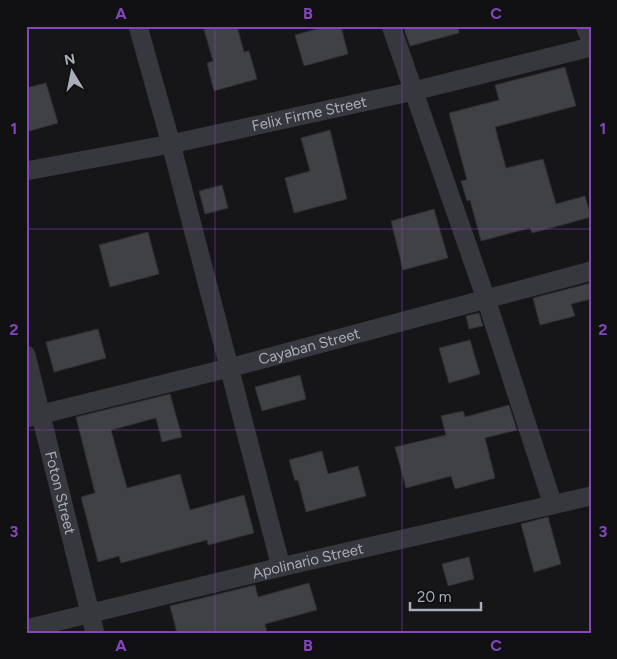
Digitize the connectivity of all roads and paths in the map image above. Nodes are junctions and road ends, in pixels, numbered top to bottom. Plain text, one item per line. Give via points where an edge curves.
1 (138, 26) edge
2 (391, 26) edge
3 (585, 26) edge
4 (591, 41) edge
5 (591, 47) edge
6 (414, 91) junction
7 (171, 144) junction
8 (26, 171) edge
9 (591, 271) edge
10 (486, 299) junction
11 (26, 355) edge
12 (229, 368) junction
13 (34, 416) edge
14 (591, 496) edge
15 (553, 505) junction
16 (281, 567) junction
17 (90, 613) junction
18 (26, 629) edge
19 (95, 633) edge

1 - 7 street
2 - 6 street
3 - 4 street
5 - 6 street, Felix Firme Street
6 - 7 street, Felix Firme Street
6 - 10 street
7 - 8 street, Felix Firme Street
7 - 12 street
9 - 10 street, Cayaban Street
10 - 12 street, Cayaban Street
10 - 15 street
11 - 13 street, Foton Street
12 - 13 street, Cayaban Street
12 - 16 street
13 - 17 street, Foton Street
14 - 15 street, Apolinario Street
15 - 16 street, Apolinario Street
16 - 17 street, Apolinario Street
17 - 18 street, Apolinario Street
17 - 19 street, Foton Street

